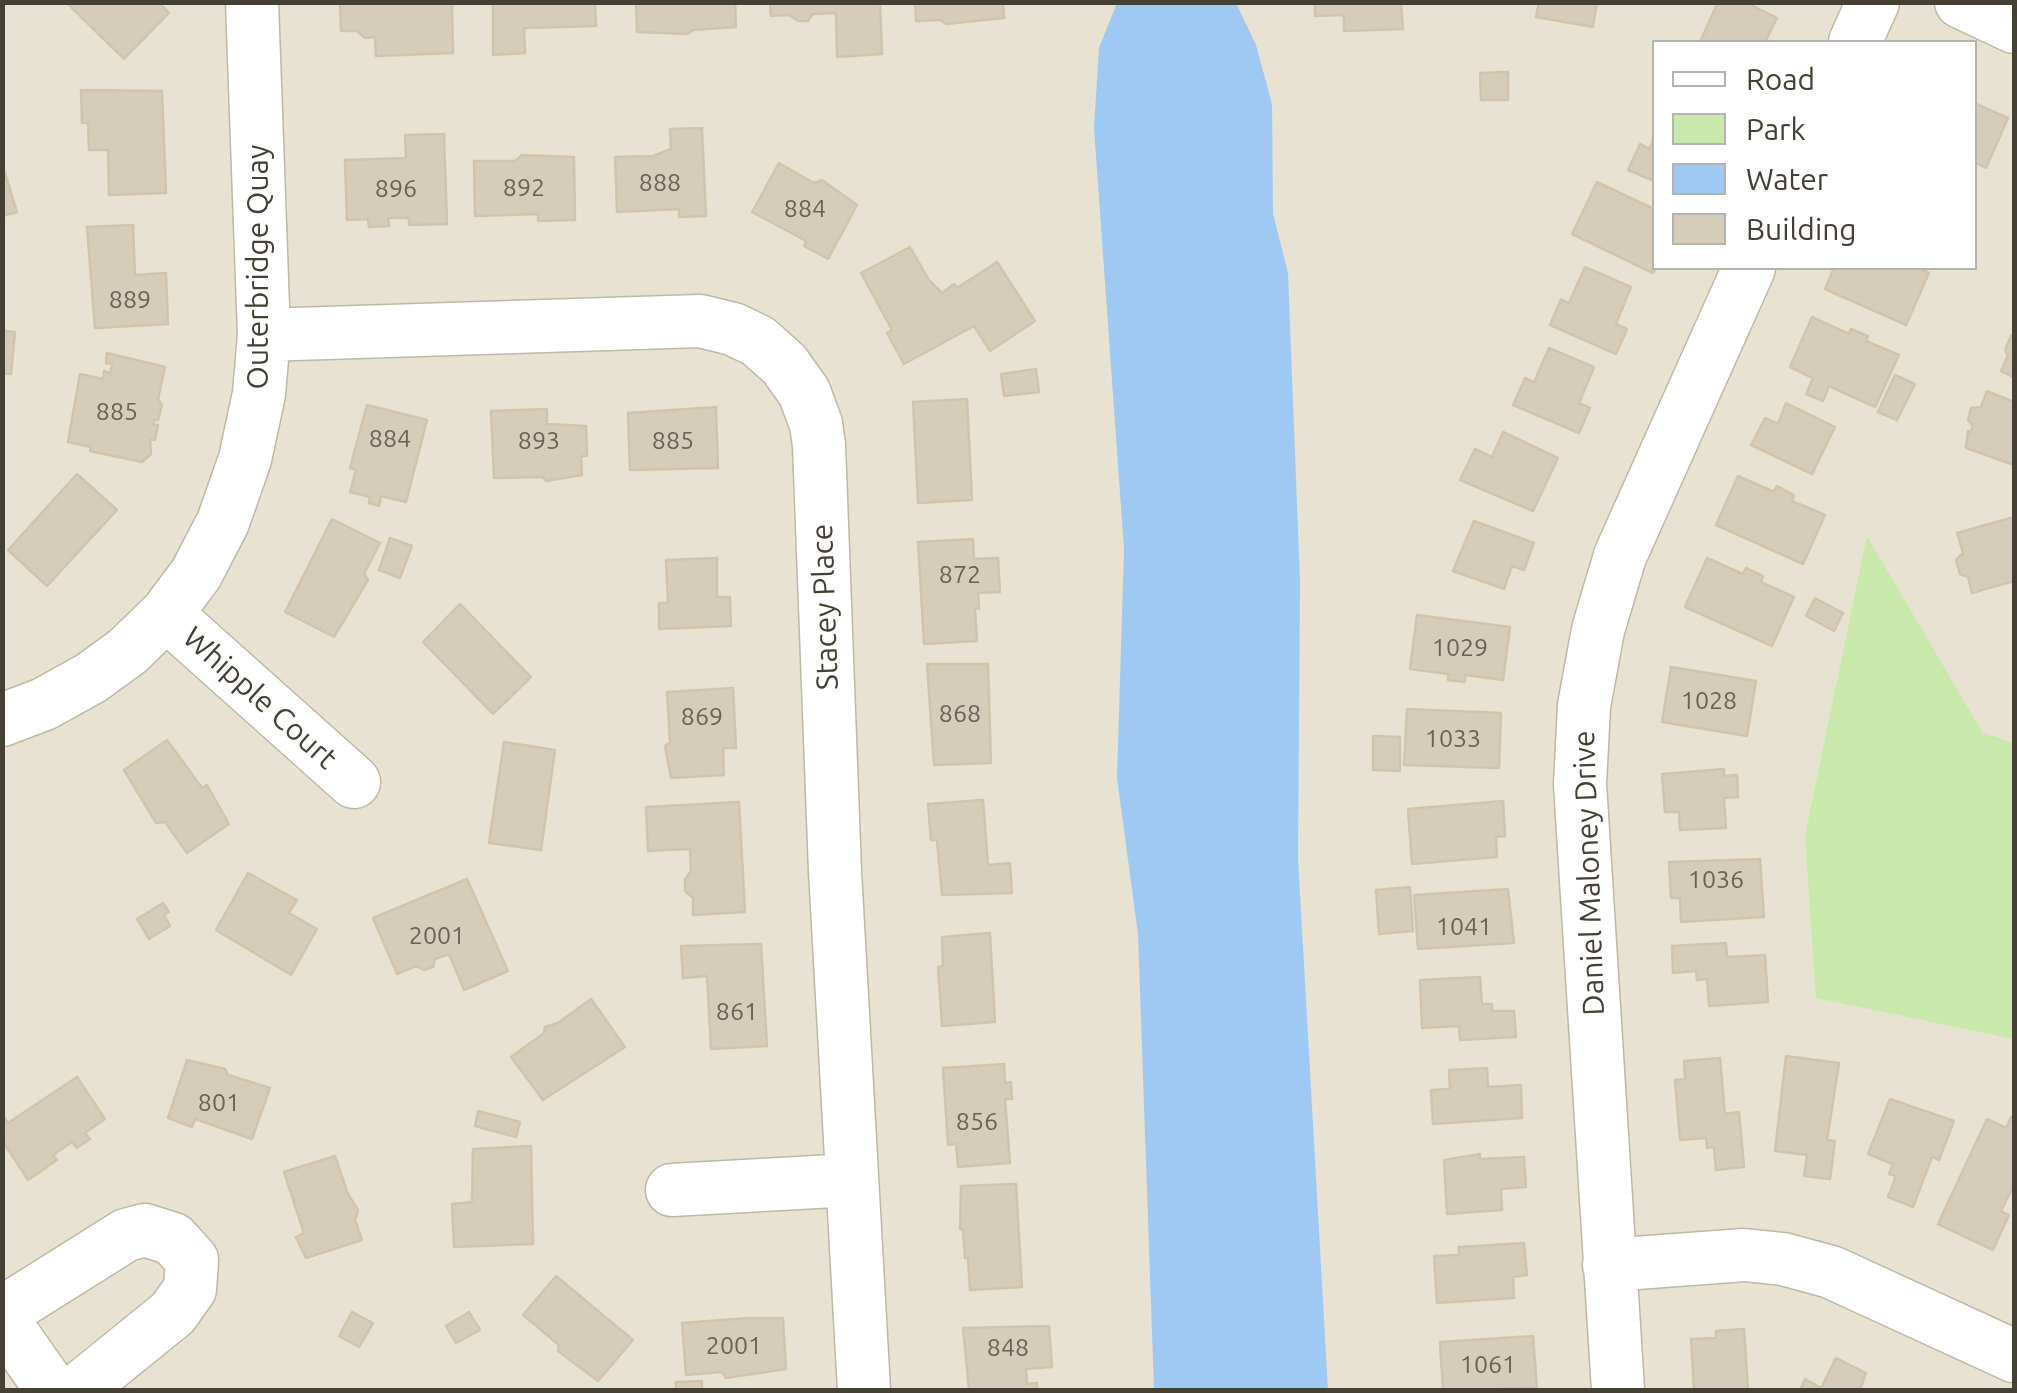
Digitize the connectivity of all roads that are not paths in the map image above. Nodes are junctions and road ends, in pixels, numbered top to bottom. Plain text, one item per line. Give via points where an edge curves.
1 (252, 2) edge
2 (1873, 2) edge
3 (1960, 2) edge
4 (2014, 27) edge
5 (1855, 40) edge
6 (1749, 270) edge
7 (264, 335) junction
8 (166, 614) junction
9 (2, 720) edge
10 (354, 782) dead end
11 (852, 1180) junction
12 (672, 1190) dead end
13 (1609, 1265) junction
14 (2, 1316) edge
15 (2014, 1356) edge
16 (52, 1390) edge
17 (78, 1390) edge
18 (864, 1390) edge
19 (1618, 1390) edge

1 - 7 street, Outerbridge Quay
2 - 5 street
3 - 4 street
6 - 13 street, Daniel Maloney Drive via 1620,556 1584,706 1580,784
7 - 8 street, Outerbridge Quay via 245,459 223,522
7 - 11 street, Stacey Place via 700,321 758,341 804,392 819,445
8 - 9 street, Outerbridge Quay via 91,678
8 - 10 street, Whipple Court
11 - 12 street
11 - 18 street, Stacey Place
13 - 15 street via 1783,1259 1831,1272
13 - 19 street, Daniel Maloney Drive
14 - 16 street
14 - 17 street via 126,1236 145,1230 173,1239 192,1260 190,1289 173,1314

